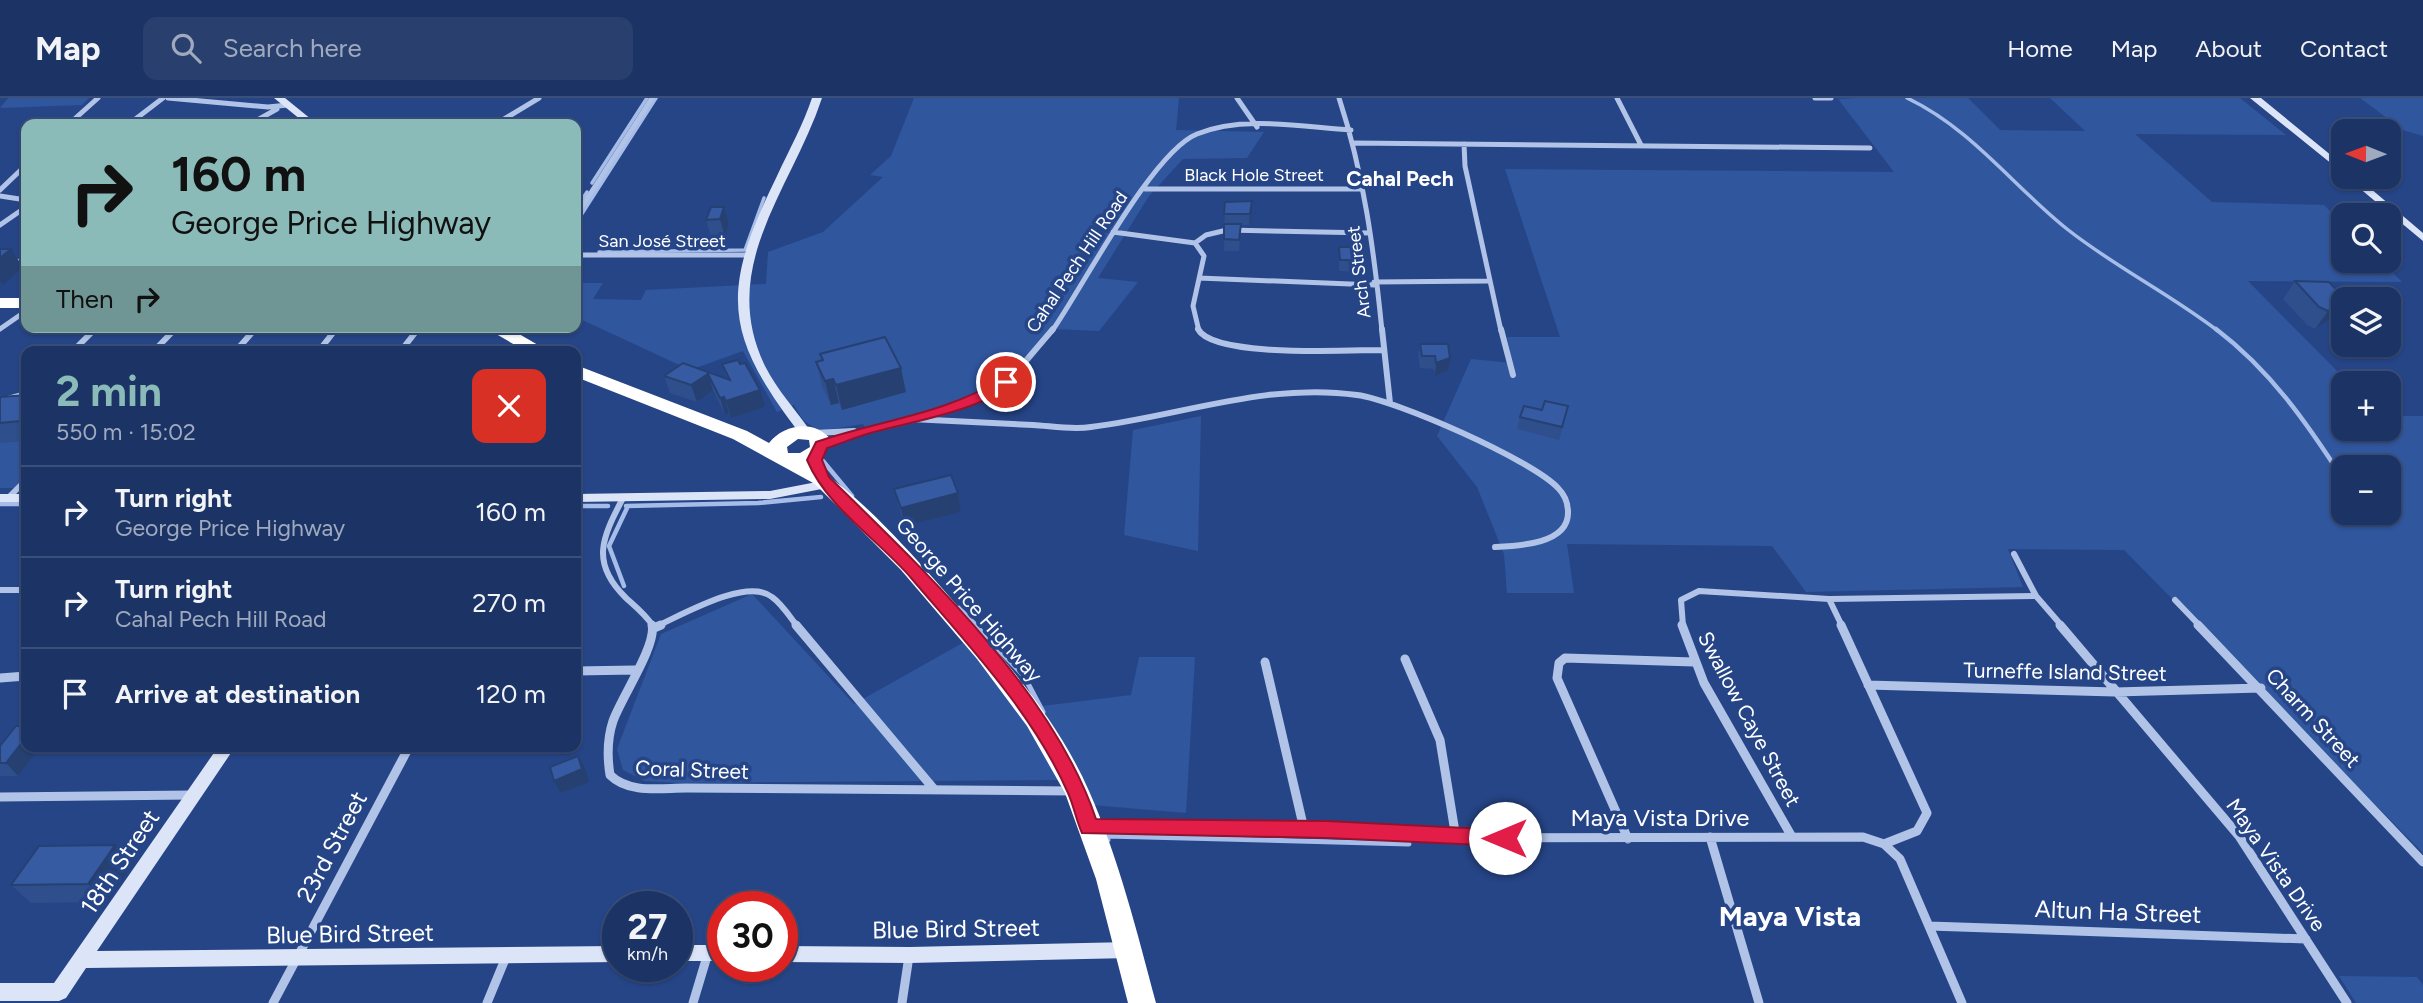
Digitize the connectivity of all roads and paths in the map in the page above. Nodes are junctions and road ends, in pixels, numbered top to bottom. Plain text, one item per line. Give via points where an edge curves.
1 (98, 98) edge
2 (165, 98) edge
3 (539, 98) edge
4 (652, 98) edge
5 (817, 98) edge
6 (1237, 98) edge
7 (1339, 98) edge
8 (1617, 98) edge
9 (1815, 98) edge
10 (1831, 98) edge
11 (2255, 98) edge
12 (282, 103) edge
13 (75, 119) edge
14 (136, 119) edge
15 (258, 119) edge
16 (305, 119) edge
17 (504, 119) edge
18 (1257, 127) junction
19 (1351, 130) junction
20 (1355, 143) junction
21 (1464, 144) junction
22 (1641, 145) junction
23 (1870, 148) dead end
24 (2331, 160) edge
25 (21, 170) edge
26 (1145, 189) junction
27 (1363, 189) junction
28 (2365, 189) edge
29 (0, 190) edge
30 (0, 196) edge
31 (21, 199) edge
32 (581, 208) edge
33 (21, 210) edge
34 (0, 225) edge
35 (1113, 232) junction
36 (1370, 233) junction
37 (2423, 238) edge
38 (1195, 243) junction
39 (581, 254) edge
40 (749, 255) junction
41 (0, 260) edge
42 (21, 261) edge
43 (1199, 278) junction
44 (1488, 281) junction
45 (1375, 284) junction
46 (0, 295) edge
47 (21, 296) edge
48 (0, 303) edge
49 (21, 303) edge
50 (21, 314) edge
51 (0, 328) edge
52 (91, 333) edge
53 (171, 333) edge
54 (504, 333) edge
55 (78, 346) edge
56 (159, 346) edge
57 (525, 346) edge
58 (1382, 350) junction
59 (581, 375) edge
60 (1513, 375) dead end
61 (21, 395) edge
62 (0, 401) edge
63 (1390, 403) junction
64 (911, 419) junction
65 (865, 430) junction
66 (799, 443) junction
67 (825, 482) junction
68 (21, 484) edge
69 (4, 498) edge
70 (581, 498) edge
71 (623, 498) junction
72 (1495, 547) dead end
73 (2014, 555) dead end
74 (0, 590) edge
75 (21, 590) edge
76 (2036, 596) junction
77 (1829, 599) junction
78 (2175, 600) dead end
79 (654, 628) junction
80 (1405, 659) dead end
81 (1265, 662) dead end
82 (1694, 662) junction
83 (635, 670) junction
84 (581, 671) edge
85 (21, 676) edge
86 (0, 678) edge
87 (1868, 685) junction
88 (2261, 688) junction
89 (2115, 692) junction
90 (224, 752) edge
91 (406, 752) edge
92 (933, 788) junction
93 (1077, 791) junction
94 (195, 795) junction
95 (0, 797) edge
96 (1089, 827) junction
97 (1304, 829) junction
98 (1710, 837) junction
99 (1792, 837) junction
100 (1456, 838) junction
101 (1628, 839) junction
102 (1884, 844) junction
103 (2423, 862) edge
104 (1929, 926) junction
105 (2306, 939) junction
106 (1130, 950) junction
107 (602, 954) edge
108 (798, 954) edge
109 (910, 955) junction
110 (506, 957) junction
111 (297, 959) junction
112 (83, 960) junction
113 (707, 971) edge
114 (0, 992) edge
115 (56, 998) edge
116 (273, 1003) edge
117 (487, 1003) edge
118 (693, 1003) edge
119 (902, 1003) edge
120 (1142, 1003) edge
121 (1759, 1003) edge
122 (1962, 1003) edge
123 (2347, 1003) edge

1 - 13 street
2 - 12 street
2 - 14 street
3 - 17 street
4 - 32 street
5 - 40 street via 765,208
6 - 18 street
7 - 19 street, Arch Street
8 - 22 street
9 - 10 street
11 - 24 street
12 - 15 street
12 - 16 street
18 - 19 street, Cahal Pech Hill Road
18 - 26 street, Cahal Pech Hill Road via 1216,128 1190,136
19 - 20 street, Arch Street
20 - 21 street
20 - 27 street, Arch Street
21 - 22 street
21 - 44 street via 1462,165 1470,184
22 - 23 street
25 - 29 street
26 - 27 street, Black Hole Street
26 - 35 street, Cahal Pech Hill Road
27 - 36 street, Arch Street
28 - 37 street
30 - 31 street
33 - 34 street
35 - 38 street
35 - 64 street, Cahal Pech Hill Road via 1051,332 1017,373 980,396
36 - 38 street via 1227,230
36 - 45 street, Arch Street
38 - 43 street via 1204,256
39 - 40 street, San José Street
40 - 66 street via 742,319 758,367
41 - 42 street
43 - 45 street
43 - 58 street via 1192,313 1201,335 1209,341 1245,347
44 - 45 street
44 - 60 street
45 - 58 street, Arch Street
46 - 47 highway
48 - 49 highway
50 - 51 street
52 - 55 street
53 - 56 street
54 - 57 highway
58 - 63 street, Arch Street
59 - 66 highway, George Price Highway via 743,436
61 - 62 street
63 - 64 street via 1343,393 1288,391 1088,428
63 - 72 street via 1523,463 1557,486 1568,510 1567,522 1558,533 1528,545
64 - 65 street, Cahal Pech Hill Road
65 - 66 street, Cahal Pech Hill Road
65 - 66 street, Cahal Pech Hill Road
66 - 67 highway, George Price Highway
66 - 67 highway via 815,460
67 - 71 street via 769,495
67 - 93 highway, George Price Highway via 909,565 985,653 1035,719
68 - 69 street
70 - 71 street
71 - 79 street via 603,537 601,560 613,587 650,618
73 - 76 street, Maya Vista Drive
74 - 75 street
76 - 77 street
76 - 89 street, Maya Vista Drive
77 - 82 street, Swallow Caye Street via 1715,590 1689,594 1678,611
77 - 87 street
78 - 88 street, Charm Street
79 - 83 street, Coral Street
79 - 92 street via 727,595 744,591 771,595
80 - 100 street via 1440,740
81 - 97 street
82 - 99 street, Swallow Caye Street
82 - 101 street via 1565,658 1559,663 1557,678
83 - 84 street
83 - 92 street, Coral Street via 607,750 610,775 618,783 631,788 718,790
85 - 86 street
87 - 89 street, Turneffe Island Street
87 - 102 street via 1927,813 1920,830
88 - 89 street, Turneffe Island Street
88 - 103 street, Charm Street
89 - 105 street, Maya Vista Drive via 2239,836
90 - 94 street, 18th Street
91 - 111 street, 23rd Street
92 - 93 street, Coral Street
93 - 96 highway, George Price Highway
94 - 95 street
94 - 112 street, 18th Street
96 - 97 street, Maya Vista Drive
96 - 106 highway, George Price Highway
97 - 100 street, Maya Vista Drive
98 - 99 street, Maya Vista Drive
98 - 101 street, Maya Vista Drive
98 - 121 street
99 - 102 street, Maya Vista Drive via 1863,837
100 - 101 street, Maya Vista Drive
102 - 104 street via 1900,859
104 - 105 street, Altun Ha Street
104 - 122 street
105 - 123 street, Maya Vista Drive
106 - 109 street, Blue Bird Street
106 - 120 highway, George Price Highway
107 - 110 street, Blue Bird Street
108 - 109 street, Blue Bird Street
109 - 119 street
110 - 111 street, Blue Bird Street
110 - 117 street
111 - 112 street, Blue Bird Street
111 - 116 street, 23rd Street
112 - 115 street, 18th Street
113 - 118 street
114 - 115 street

